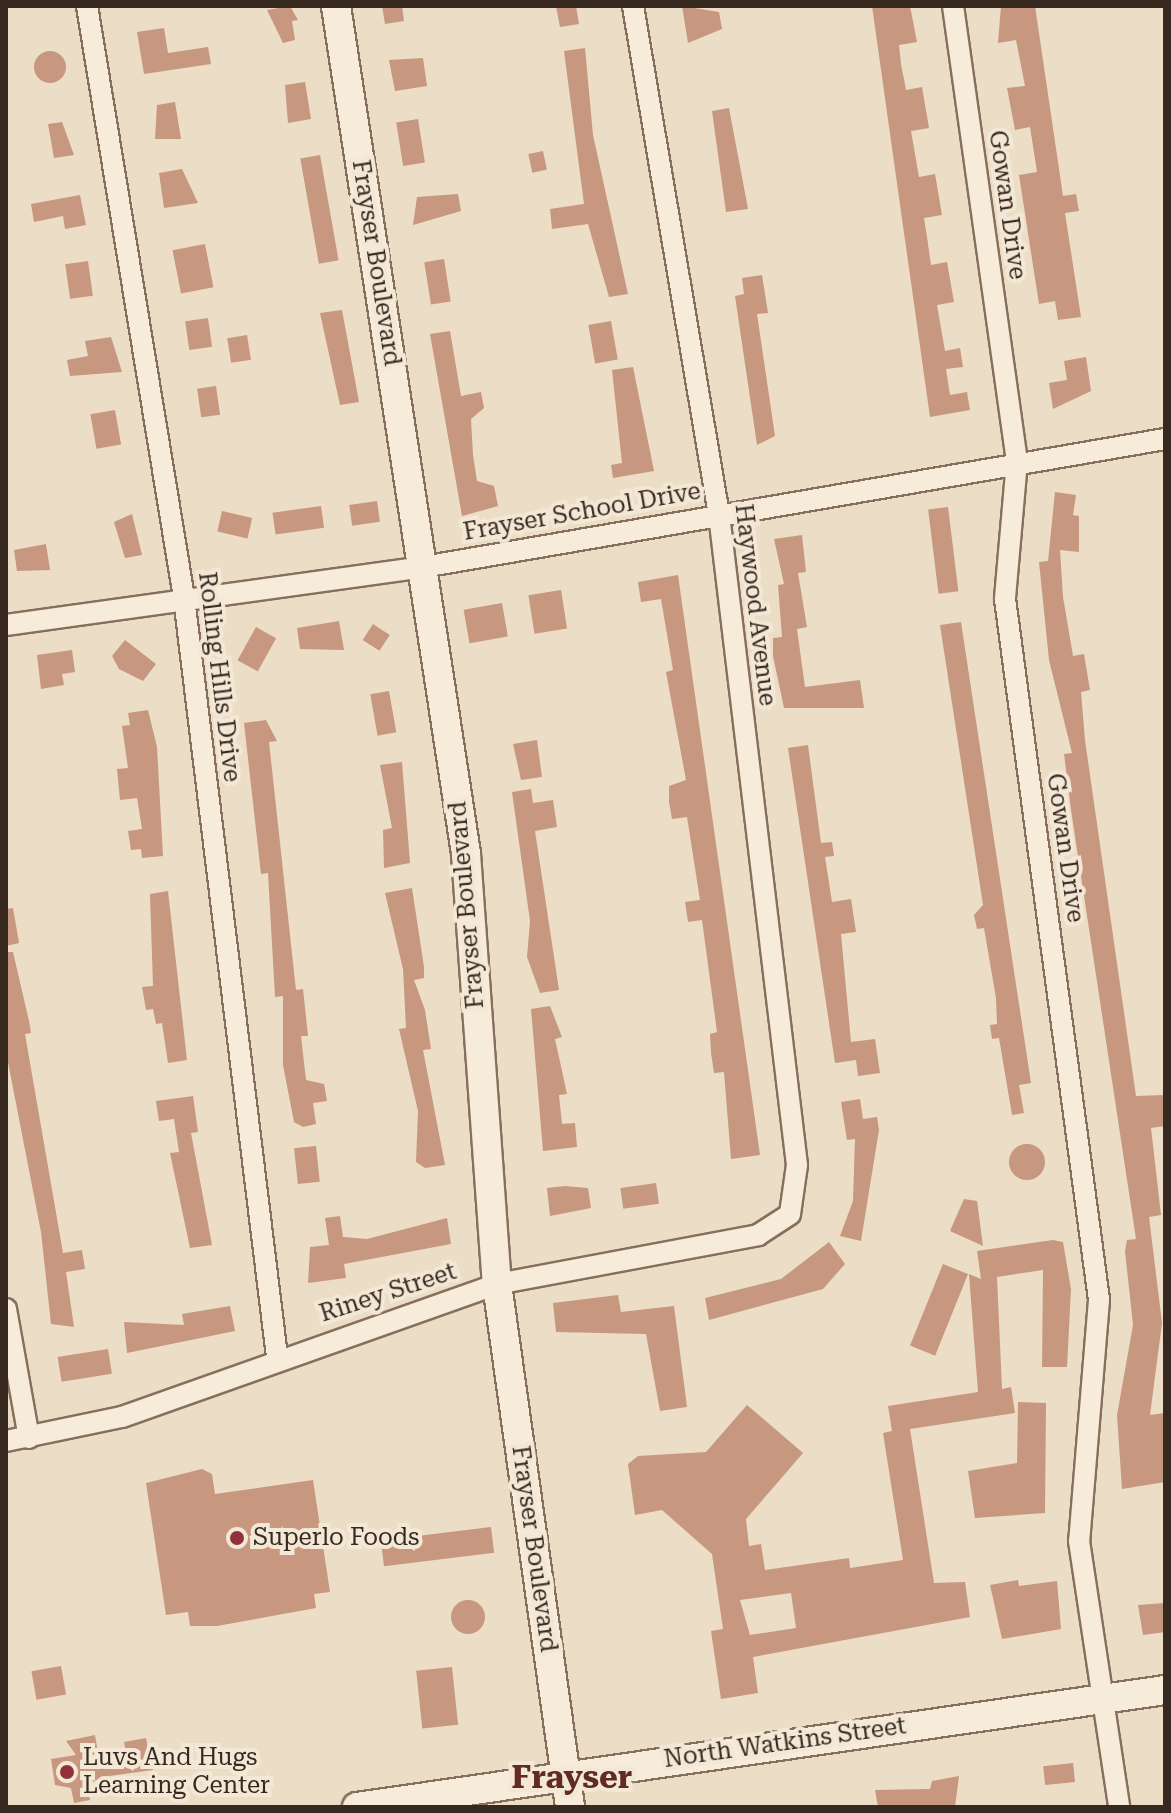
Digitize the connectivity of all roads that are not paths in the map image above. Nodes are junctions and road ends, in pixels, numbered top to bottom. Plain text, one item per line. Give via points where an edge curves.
1 (87, 6) edge
2 (336, 6) edge
3 (633, 6) edge
4 (953, 6) edge
5 (1165, 439) edge
6 (1017, 461) junction
7 (719, 515) junction
8 (423, 567) junction
9 (184, 598) junction
10 (6, 625) edge
11 (790, 1214) joint
12 (497, 1284) junction
13 (6, 1309) edge
14 (277, 1357) junction
15 (29, 1438) junction
16 (6, 1441) edge
17 (1165, 1690) edge
18 (1102, 1698) junction
19 (565, 1772) junction
20 (357, 1807) edge
21 (570, 1807) edge
22 (1119, 1807) edge

1 - 9 street, Rolling Hills Drive
2 - 8 main road, Frayser Boulevard
3 - 7 street, Haywood Avenue
4 - 6 street, Gowan Drive
5 - 6 street, Frayser School Drive
6 - 7 street, Frayser School Drive
6 - 18 street, Gowan Drive via 1005,599 1099,1300 1079,1541
7 - 8 street, Frayser School Drive
7 - 11 street, Haywood Avenue via 797,1165
8 - 9 street, Frayser School Drive
8 - 12 main road, Frayser Boulevard via 466,854
9 - 10 street, Frayser School Drive
9 - 14 street, Rolling Hills Drive
11 - 12 street, Riney Street via 758,1235
12 - 14 street, Riney Street
12 - 19 main road, Frayser Boulevard
13 - 15 street
14 - 15 street, Riney Street via 122,1417
15 - 16 street, Riney Street
17 - 18 main road, North Watkins Street
18 - 19 main road, North Watkins Street
18 - 22 street, Gowan Drive
19 - 20 main road, North Watkins Street
19 - 21 main road, Frayser Boulevard

